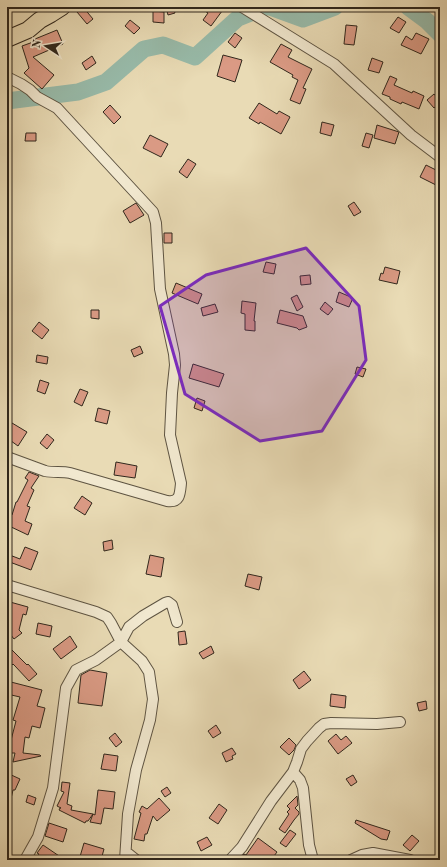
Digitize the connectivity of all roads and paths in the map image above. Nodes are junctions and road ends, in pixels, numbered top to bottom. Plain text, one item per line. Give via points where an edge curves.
1 (62, 7) edge
2 (242, 7) edge
3 (7, 39) edge
4 (7, 78) edge
5 (440, 157) edge
6 (7, 458) edge
7 (7, 585) edge
8 (177, 622) dead end
9 (121, 642) junction
10 (400, 722) dead end
11 (293, 772) junction
12 (125, 856) edge
13 (26, 860) edge
14 (136, 860) edge
15 (230, 860) edge
16 (313, 860) edge
17 (351, 860) edge
18 (410, 860) edge

1 - 3 main road via 28,30
2 - 5 street via 334,64 411,135
4 - 6 street via 21,84 57,108 153,212 160,289 175,364 170,435 181,483 179,497 172,502 167,501 64,471 45,471
7 - 9 street via 107,617
8 - 9 street via 172,606 164,602 129,627
9 - 12 street via 142,661 149,672 152,699 150,720 136,770 128,814
9 - 13 street via 96,660 76,670 66,688 53,788 38,836
10 - 11 street via 324,724 301,748
11 - 15 street via 242,847
11 - 16 street via 303,788
12 - 14 street
17 - 18 street via 373,854

